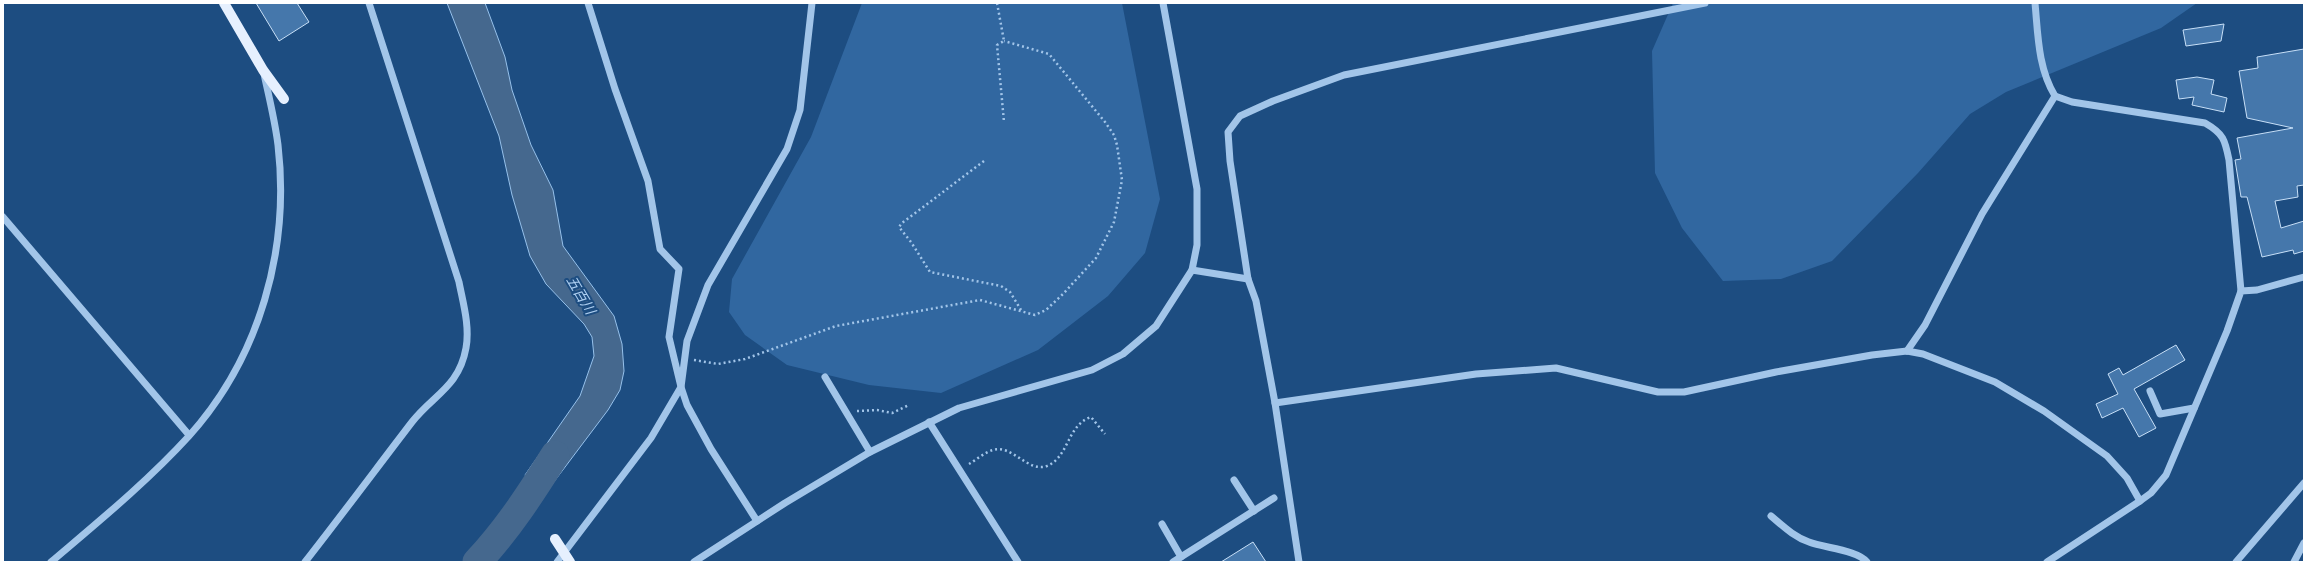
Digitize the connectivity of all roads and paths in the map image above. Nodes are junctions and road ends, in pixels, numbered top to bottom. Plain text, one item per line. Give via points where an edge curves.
1 (224, 3) edge
2 (369, 3) edge
3 (588, 3) edge
4 (812, 3) edge
5 (998, 3) edge
6 (1163, 3) edge
7 (1705, 3) edge
8 (2035, 3) edge
9 (1004, 41) junction
10 (263, 70) junction
11 (2055, 96) junction
12 (284, 99) dead end
13 (1004, 122) dead end
14 (984, 161) dead end
15 (3, 217) edge
16 (1192, 270) junction
17 (2304, 277) edge
18 (1248, 279) junction
19 (2241, 291) junction
20 (1021, 311) junction
21 (1907, 351) junction
22 (684, 358) junction
23 (825, 378) dead end
24 (681, 387) junction
25 (2150, 391) dead end
26 (1275, 403) junction
27 (909, 405) dead end
28 (2194, 408) junction
29 (847, 414) junction
30 (929, 422) junction
31 (1106, 434) dead end
32 (189, 435) junction
33 (870, 452) junction
34 (959, 470) junction
35 (1234, 480) dead end
36 (2304, 483) edge
37 (1274, 498) dead end
38 (2140, 501) junction
39 (1254, 511) junction
40 (1771, 516) dead end
41 (757, 521) junction
42 (1162, 524) dead end
43 (555, 539) dead end
44 (2304, 543) edge
45 (1181, 557) junction
46 (567, 558) edge
47 (51, 562) edge
48 (305, 562) edge
49 (557, 562) edge
50 (694, 562) edge
51 (1018, 562) edge
52 (1173, 562) edge
53 (1299, 562) edge
54 (1867, 562) edge
55 (2047, 562) edge
56 (2236, 562) edge
57 (2294, 562) edge

1 - 10 main road
2 - 48 street via 459,282 467,325 466,348 454,381 413,421
3 - 24 street via 648,181 660,249 679,269 669,337
4 - 22 street via 800,110 787,149 708,285 687,341
5 - 9 path
6 - 16 street via 1197,188 1197,245
7 - 18 street via 1344,75 1272,101 1240,116 1228,132
8 - 11 street via 2041,59 2046,81
9 - 13 path via 997,46
9 - 20 path via 1049,54 1114,135 1122,180 1114,222 1096,258 1046,310 1035,314
10 - 12 main road
10 - 32 street via 275,130 280,180 280,221 274,268 264,303 238,366 210,409
11 - 19 street via 2072,102 2205,123 2217,129 2225,139 2229,160
11 - 21 street via 1982,214 1925,325
14 - 20 path via 902,222 899,228 930,272 1001,286 1010,292
15 - 32 street
16 - 18 street
16 - 30 street via 1156,326 1122,354 1092,370 959,408
17 - 19 street via 2257,290
18 - 26 street via 1256,301
19 - 28 street
20 - 22 path via 980,300 836,326 745,359 718,364
21 - 26 street via 1776,372 1684,392 1658,392 1556,368 1476,374
21 - 38 street via 1923,354 1995,382 2044,411 2107,456 2127,478
22 - 24 street
23 - 29 street
24 - 41 street via 687,405 711,449
24 - 46 street via 651,438
25 - 28 street via 2160,414
26 - 53 street
27 - 29 path via 892,413 868,409
28 - 38 street via 2166,475 2151,493
29 - 33 street
30 - 33 street
30 - 34 street
31 - 34 path via 1091,417 1077,426 1058,457 1048,465 1034,466 1002,450 993,450
32 - 47 street via 155,472
33 - 41 street
34 - 51 street
35 - 39 street
36 - 56 street
37 - 39 street
38 - 55 street
39 - 45 street
40 - 54 street via 1794,536 1855,554
41 - 50 street
42 - 45 street
43 - 46 main road
44 - 57 street
45 - 52 street
46 - 49 street

